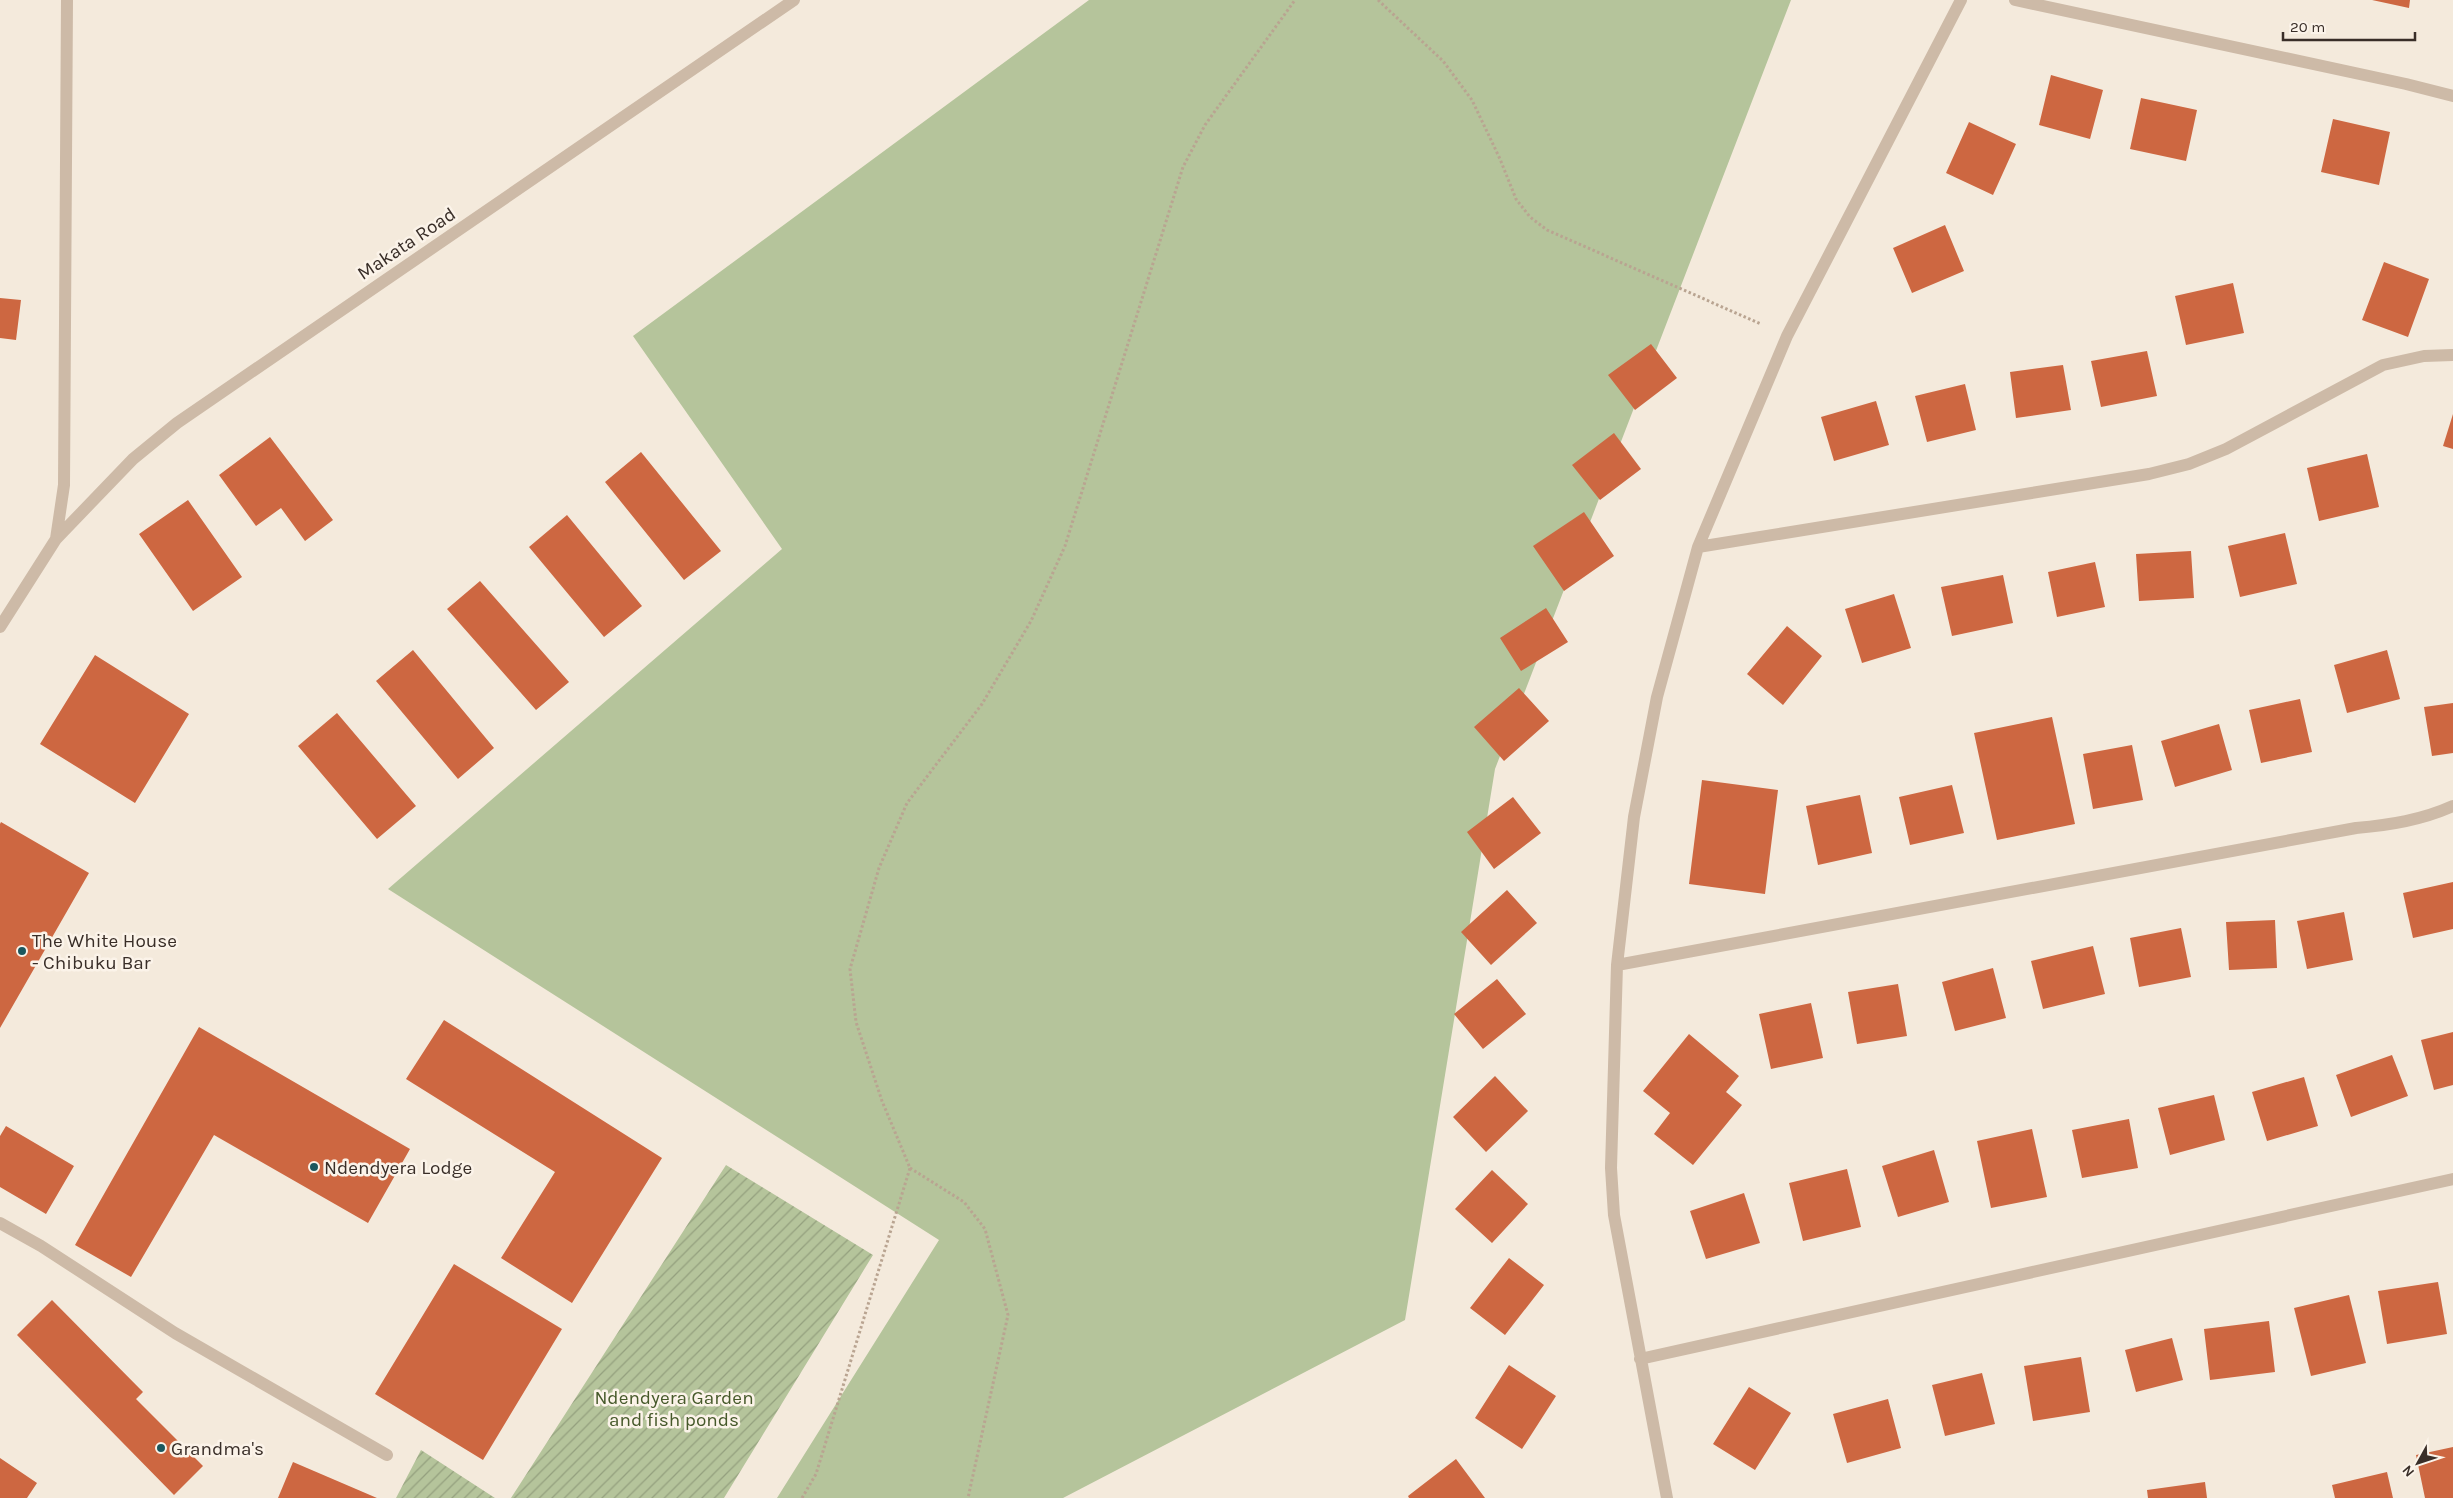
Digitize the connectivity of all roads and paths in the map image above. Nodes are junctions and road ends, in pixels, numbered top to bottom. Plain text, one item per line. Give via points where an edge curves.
1 (68, 0) edge
2 (794, 0) edge
3 (1295, 0) edge
4 (1378, 0) edge
5 (1961, 0) edge
6 (2015, 0) edge
7 (2453, 96) edge
8 (1787, 336) junction
9 (2453, 355) edge
10 (56, 539) junction
11 (1698, 547) junction
12 (0, 626) edge
13 (2453, 806) edge
14 (1617, 965) junction
15 (910, 1168) junction
16 (2453, 1179) edge
17 (0, 1224) edge
18 (1640, 1360) junction
19 (387, 1455) dead end
20 (1664, 1496) edge
21 (802, 1498) edge
22 (968, 1498) edge

1 - 10 street via 66,429 64,484
2 - 10 street, Makata Road via 177,423 133,459
3 - 15 path via 1204,124 1183,167 1065,546 1031,621 982,704 907,803 879,868 850,970 856,1022 882,1101
4 - 8 path via 1443,61 1472,100 1516,199 1530,217 1547,230
5 - 8 street
6 - 7 street
8 - 11 street
9 - 11 street via 2424,356 2383,365 2226,449 2189,464 2149,474
10 - 12 street
11 - 14 street via 1644,757
13 - 14 street via 2398,824 2346,830
14 - 18 street via 1611,1168 1614,1215
15 - 21 path via 816,1474
15 - 22 path via 964,1202 985,1229 1008,1315
16 - 18 street
17 - 19 street via 41,1246 175,1333
18 - 20 street

